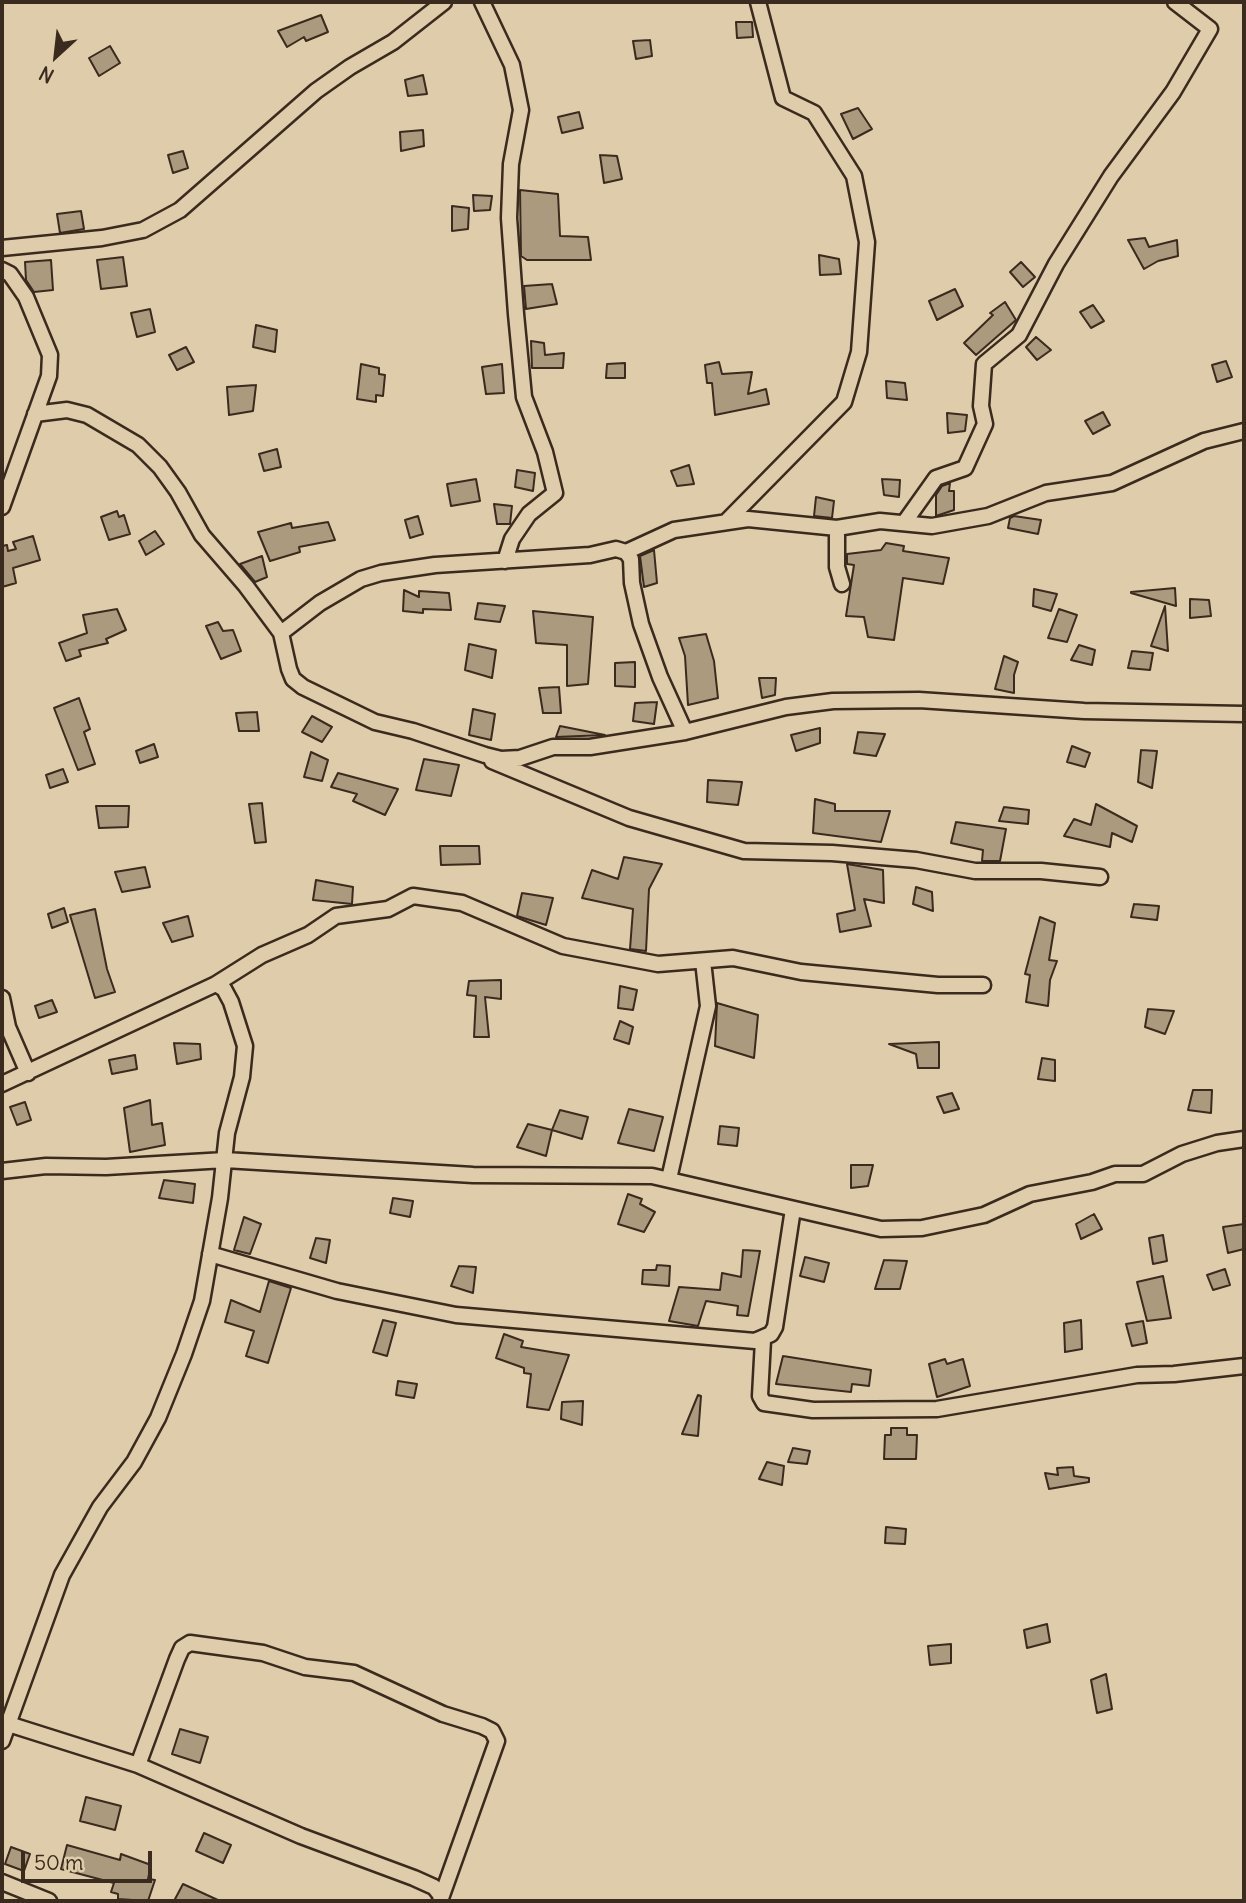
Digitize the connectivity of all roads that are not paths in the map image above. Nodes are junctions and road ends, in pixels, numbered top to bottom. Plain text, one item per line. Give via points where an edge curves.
1 (444, 2) edge
2 (482, 2) edge
3 (758, 2) edge
4 (1175, 2) edge
5 (2, 248) edge
6 (2, 270) edge
7 (35, 414) junction
8 (1244, 431) edge
9 (2, 508) edge
10 (726, 522) junction
11 (904, 523) junction
12 (837, 528) junction
13 (626, 552) junction
14 (505, 561) junction
15 (842, 584) dead end
16 (281, 633) junction
17 (1244, 714) edge
18 (685, 732) junction
19 (472, 751) junction
20 (1100, 877) dead end
21 (703, 961) junction
22 (216, 984) junction
23 (983, 985) dead end
24 (2, 998) edge
25 (28, 1073) junction
26 (2, 1084) edge
27 (1244, 1139) edge
28 (225, 1160) junction
29 (2, 1171) edge
30 (669, 1179) junction
31 (793, 1209) junction
32 (210, 1254) junction
33 (763, 1339) junction
34 (1244, 1366) edge
35 (4, 1723) edge
36 (2, 1741) edge
37 (138, 1765) junction
38 (2, 1882) edge
39 (440, 1899) edge
40 (48, 1901) edge

1 - 5 street via 393,42 316,91 180,210 143,230
2 - 14 street via 512,65 521,110 511,164 509,218 516,314 524,397 555,493 529,514 512,539
3 - 10 street via 783,99 814,114 854,176 867,242 859,352 844,402
4 - 11 street via 1210,29 1056,264 1019,335 984,364 981,406 985,424 965,468 936,478
6 - 7 street via 26,297 50,355 49,376
7 - 9 street
7 - 16 street via 67,410 87,415 138,445 178,492 201,535
8 - 11 street via 1203,441 1112,483 1046,494 988,516 932,526
10 - 12 street via 748,519
10 - 13 street via 674,530
11 - 12 street via 880,521
12 - 15 street
13 - 14 street via 616,549
13 - 18 street via 641,624
14 - 16 street via 435,565 361,579 303,613
16 - 19 street via 289,669 303,687 375,722
17 - 18 street via 919,700 833,701 786,707
18 - 19 street via 590,747 553,747 520,758 501,759
19 - 20 street via 629,818 744,850 832,853 916,860 975,871
21 - 22 street via 658,964 563,946 462,903 413,896 387,909 336,916
21 - 23 street via 733,958 801,972
21 - 30 street via 708,1006
22 - 25 street
22 - 28 street via 231,1002 245,1046
24 - 25 street via 8,1027
25 - 26 street
27 - 31 street via 1182,1154 1143,1174 1115,1174 1030,1194 984,1215 922,1228 881,1229
28 - 29 street
28 - 30 street via 473,1175 625,1174
28 - 32 street
30 - 31 street
31 - 33 street via 778,1313 771,1334
32 - 33 street via 337,1291 456,1315 564,1327
32 - 35 street via 202,1301 158,1418 134,1462 88,1525 62,1575
33 - 34 street via 760,1396 764,1403 813,1409 937,1409 1137,1375
35 - 36 street
35 - 37 street
37 - 39 street via 301,1836 414,1878 434,1887
37 - 39 street via 177,1659 190,1643 354,1673 443,1714 482,1726 492,1731 497,1741
38 - 40 street

